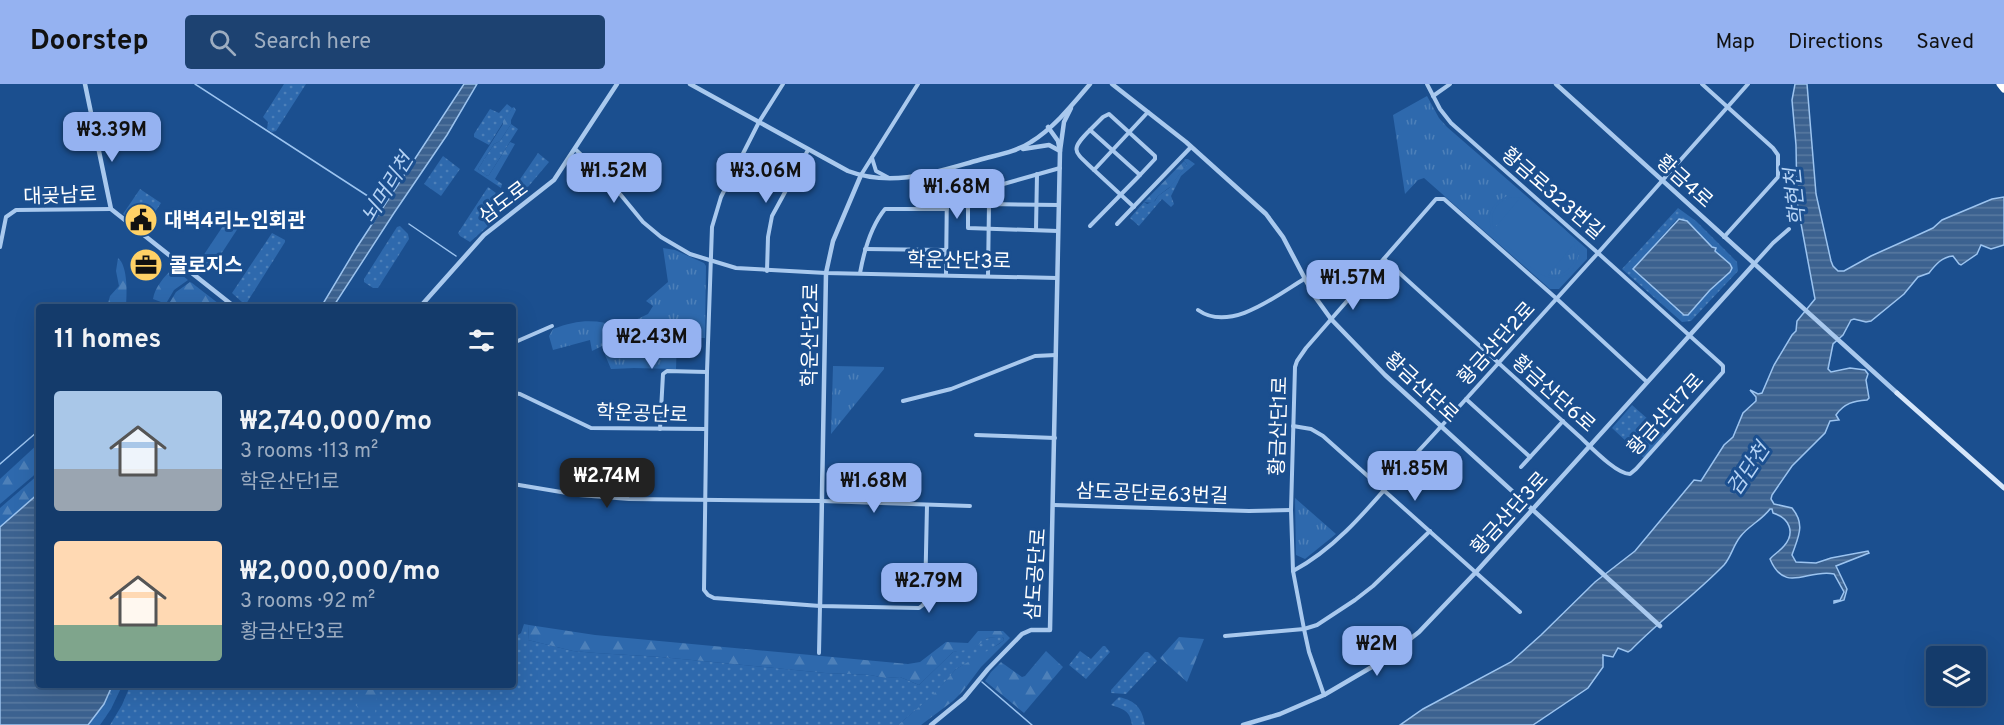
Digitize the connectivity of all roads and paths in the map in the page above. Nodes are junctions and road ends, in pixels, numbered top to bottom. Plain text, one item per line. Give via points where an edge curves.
1 (85, 84) edge
2 (617, 84) edge
3 (690, 84) edge
4 (783, 84) edge
5 (918, 84) edge
6 (1090, 84) edge
7 (1112, 84) edge
8 (1427, 84) edge
9 (1450, 84) edge
10 (1556, 84) edge
11 (1702, 84) edge
12 (1748, 84) edge
13 (2000, 84) edge
14 (700, 86) edge
15 (2004, 89) edge
16 (1433, 96) junction
17 (1076, 100) junction
18 (1728, 107) junction
19 (1148, 112) junction
20 (759, 122) junction
21 (1048, 127) junction
22 (1090, 130) junction
23 (1129, 132) junction
24 (1191, 147) junction
25 (575, 149) junction
26 (808, 150) junction
27 (1112, 150) junction
28 (1060, 151) junction
29 (1006, 152) junction
30 (872, 158) junction
31 (1060, 168) junction
32 (944, 170) junction
33 (1094, 170) junction
34 (1037, 174) junction
35 (861, 175) junction
36 (1140, 175) junction
37 (890, 178) junction
38 (1662, 180) junction
39 (968, 187) dead end
40 (989, 188) junction
41 (968, 194) junction
42 (1121, 194) junction
43 (989, 204) junction
44 (1037, 205) junction
45 (1059, 205) junction
46 (1134, 207) junction
47 (111, 209) junction
48 (947, 209) junction
49 (1118, 224) dead end
50 (1090, 226) dead end
51 (988, 229) junction
52 (1789, 229) dead end
53 (1036, 230) junction
54 (1058, 231) junction
55 (1724, 237) junction
56 (0, 247) edge
57 (865, 249) junction
58 (946, 250) junction
59 (1598, 253) junction
60 (1384, 259) junction
61 (710, 261) junction
62 (1754, 264) junction
63 (767, 271) junction
64 (826, 273) junction
65 (860, 273) junction
66 (946, 275) junction
67 (988, 276) junction
68 (1057, 278) junction
69 (1304, 279) junction
70 (1557, 299) junction
71 (231, 304) edge
72 (423, 304) edge
73 (1198, 310) dead end
74 (1331, 320) junction
75 (552, 326) dead end
76 (1690, 335) junction
77 (516, 343) edge
78 (1056, 355) junction
79 (1498, 362) junction
80 (708, 372) junction
81 (1647, 382) junction
82 (516, 393) edge
83 (1898, 393) joint
84 (1466, 399) junction
85 (903, 401) dead end
86 (1563, 421) junction
87 (1293, 426) junction
88 (1442, 426) junction
89 (660, 429) junction
90 (706, 429) junction
91 (976, 435) dead end
92 (1055, 438) junction
93 (1590, 446) junction
94 (1530, 457) junction
95 (1521, 467) dead end
96 (1626, 474) joint
97 (516, 484) edge
98 (2004, 488) edge
99 (1384, 489) junction
100 (705, 501) junction
101 (822, 501) junction
102 (927, 505) junction
103 (1054, 505) junction
104 (970, 506) dead end
105 (1291, 510) junction
106 (1532, 510) junction
107 (1430, 531) junction
108 (1293, 571) junction
109 (1476, 572) junction
110 (820, 606) junction
111 (1520, 612) dead end
112 (1660, 626) dead end
113 (1304, 630) junction
114 (1225, 636) dead end
115 (819, 653) dead end
116 (1324, 694) junction
117 (931, 725) edge
118 (1243, 725) edge

1 - 47 street, 대곶남로
2 - 25 street, 삼도로
3 - 14 street
4 - 20 street
5 - 30 street
6 - 17 street
7 - 19 street, 황금산단로
8 - 16 street, 황금로323번길
9 - 16 street
10 - 38 street, 황금4로
11 - 18 street
12 - 18 street, 황금로323번길
13 - 15 highway
14 - 20 street
16 - 59 street, 황금로323번길 via 1451,123
17 - 21 street
17 - 28 street via 1064,122
18 - 38 street, 황금로323번길
18 - 55 street via 1776,151 1779,173
19 - 23 street
19 - 24 street, 황금산단로
20 - 26 street
20 - 61 street via 718,203
21 - 28 street, 삼도공단로
21 - 29 street via 1029,143
22 - 23 street via 1108,114
22 - 27 street
22 - 33 street via 1077,143 1076,150
23 - 27 street
23 - 36 street via 1155,156
24 - 46 street
24 - 69 street, 황금산단로 via 1266,214
25 - 61 street, 학운산단3로 via 667,242
25 - 72 street, 삼도로 via 554,180 484,235
26 - 35 street
26 - 63 street via 772,216
27 - 33 street
27 - 36 street
28 - 29 street via 1046,145
28 - 31 street, 삼도공단로
29 - 32 street
30 - 35 street
30 - 37 street via 876,171
31 - 34 street
31 - 45 street, 삼도공단로
32 - 37 street
32 - 48 street
33 - 42 street
34 - 40 street
34 - 44 street
35 - 37 street
35 - 64 street, 학운산단2로 via 833,241
36 - 42 street
38 - 55 street, 황금4로
38 - 59 street, 황금로323번길
39 - 41 street
40 - 41 street
40 - 43 street
41 - 51 street via 968,228
42 - 46 street
42 - 50 street
43 - 44 street
43 - 51 street
44 - 45 street
44 - 53 street
45 - 54 street, 삼도공단로
46 - 49 street
47 - 56 street, 대곶남로 via 16,210 6,217
47 - 71 street, 대곶남로
48 - 57 street via 885,209
48 - 58 street
51 - 53 street
51 - 67 street
52 - 62 street
53 - 54 street
54 - 68 street, 삼도공단로
55 - 62 street, 황금4로
57 - 58 street
57 - 65 street
58 - 66 street
59 - 70 street, 황금산단2로
59 - 76 street
60 - 70 street, 황금산단1로 via 1436,199 1442,198
60 - 74 street, 황금산단1로
60 - 79 street, 황금산단6로
61 - 63 street, 학운산단3로
61 - 80 street
62 - 76 street, 황금산단3로
62 - 83 street, 황금4로
63 - 64 street, 학운산단3로
64 - 65 street, 학운산단3로
64 - 101 street, 학운산단2로
65 - 66 street, 학운산단3로
66 - 67 street, 학운산단3로
67 - 68 street, 학운산단3로
68 - 78 street, 삼도공단로
69 - 73 street via 1243,314 1211,317
69 - 74 street, 황금산단로
70 - 79 street, 황금산단2로
70 - 81 street, 황금산단1로
74 - 87 street, 황금산단1로 via 1297,360
74 - 88 street, 황금산단로
75 - 77 street
76 - 81 street, 황금산단3로
76 - 96 street, 황금산단7로 via 1720,363 1721,375
78 - 85 street via 1035,356 951,389
78 - 92 street, 삼도공단로
79 - 84 street, 황금산단2로
79 - 86 street, 황금산단6로
80 - 89 street via 663,374
80 - 90 street
81 - 93 street, 황금산단3로
82 - 89 street, 학운공단로 via 591,428
83 - 98 main road
84 - 88 street, 황금산단2로
84 - 94 street
86 - 93 street, 황금산단6로
86 - 94 street
87 - 99 street via 1323,436
87 - 105 street, 황금산단1로
88 - 99 street, 황금산단2로
88 - 106 street, 황금산단로
89 - 90 street, 학운공단로
90 - 100 street
91 - 92 street
92 - 103 street, 삼도공단로
93 - 96 street, 황금산단6로
93 - 106 street, 황금산단3로
94 - 95 street
97 - 100 street via 595,497
99 - 107 street
99 - 108 street, 황금산단2로 via 1336,539
100 - 101 street
100 - 110 street via 703,586 708,595
101 - 102 street
101 - 110 street, 학운산단2로
102 - 104 street
102 - 110 street via 923,605
103 - 105 street, 삼도공단로63번길
103 - 117 street, 삼도공단로 via 1050,630 1022,634 964,698
105 - 108 street, 황금산단1로
106 - 109 street, 황금산단3로
106 - 112 street, 황금산단로
107 - 109 street
107 - 113 street via 1364,594
108 - 113 street, 황금산단1로
109 - 111 street
109 - 116 street, 황금산단3로 via 1402,646
110 - 115 street, 학운산단2로
113 - 114 street
113 - 116 street, 황금산단1로
116 - 118 street, 황금산단3로

